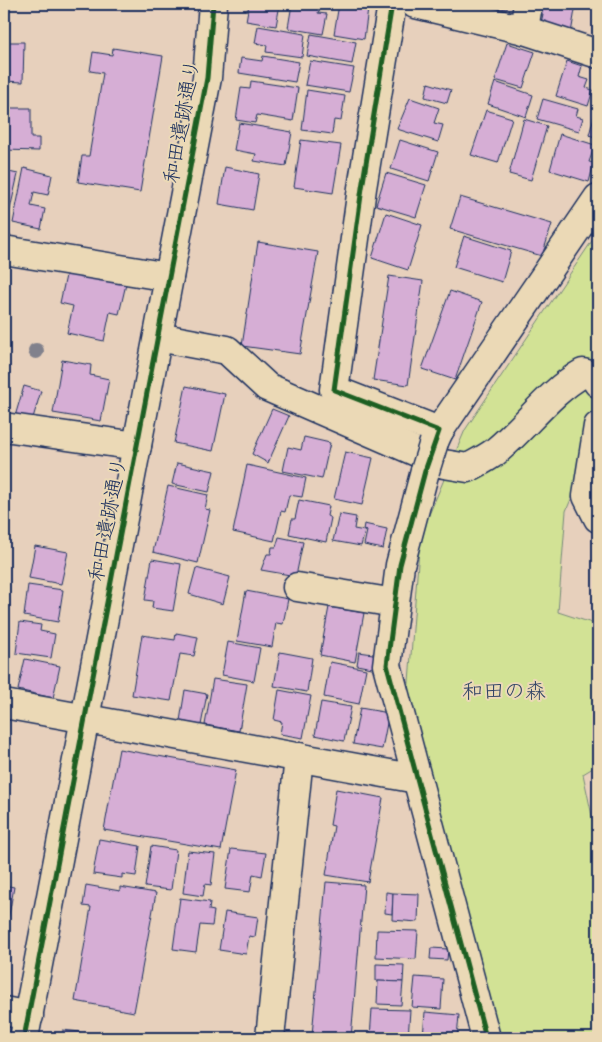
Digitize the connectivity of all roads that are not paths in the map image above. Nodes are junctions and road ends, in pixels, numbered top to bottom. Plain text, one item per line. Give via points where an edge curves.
1 (213, 4) edge
2 (392, 4) edge
3 (415, 4) edge
4 (526, 17) edge
5 (598, 54) edge
6 (598, 198) edge
7 (4, 250) edge
8 (169, 277) junction
9 (158, 337) junction
10 (598, 383) edge
11 (598, 426) edge
12 (4, 427) edge
13 (436, 437) junction
14 (137, 446) junction
15 (598, 518) edge
16 (297, 586) dead end
17 (395, 603) junction
18 (4, 704) edge
19 (86, 718) junction
20 (299, 757) junction
21 (417, 779) junction
22 (19, 1022) edge
23 (270, 1038) edge
24 (486, 1038) edge

1 - 8 street, 和田遺跡通り via 207,78
2 - 13 street via 334,390
3 - 4 street
4 - 5 street
6 - 13 street
7 - 8 street
8 - 9 street, 和田遺跡通り
9 - 10 street via 228,350 267,387 444,464 468,468 495,452 572,379 583,373 594,376
9 - 14 street, 和田遺跡通り
11 - 15 street via 587,496
12 - 14 street
13 - 17 street, bridge via 400,565
14 - 19 street, 和田遺跡通り
16 - 17 street
17 - 21 street via 387,665
18 - 19 street
19 - 20 street
19 - 22 street, 和田遺跡通り
20 - 21 street
20 - 23 street
21 - 24 street

